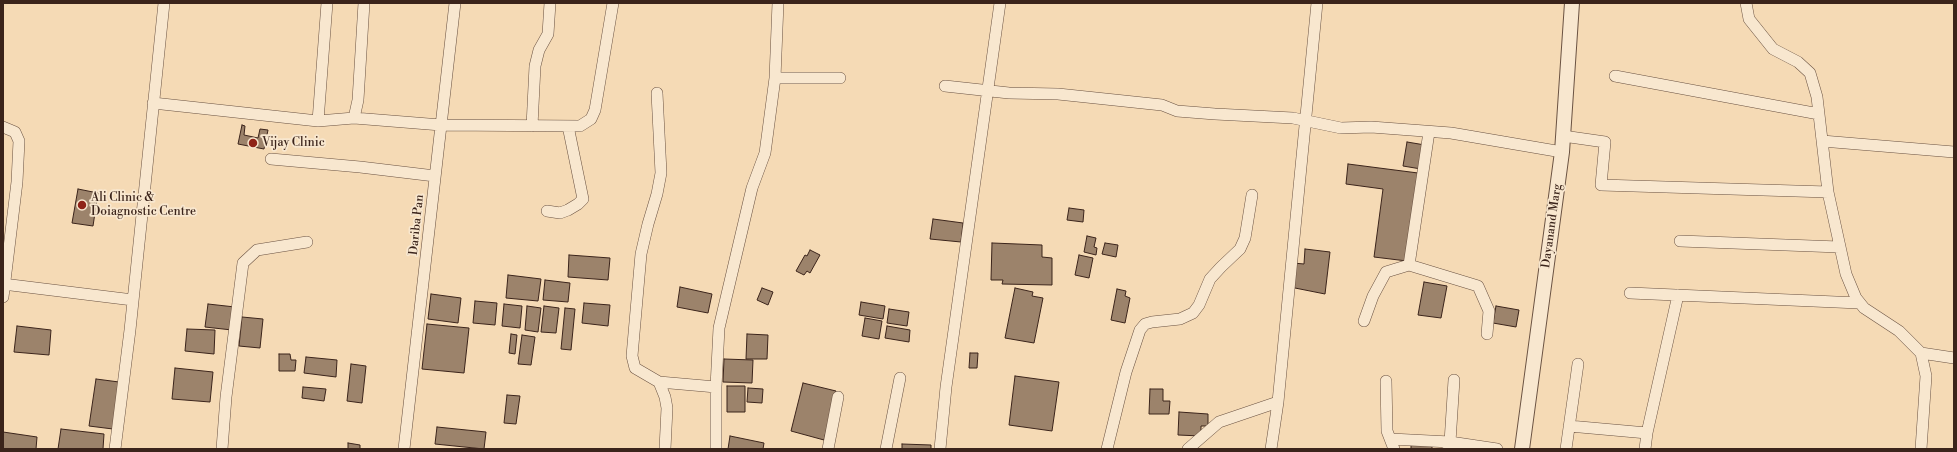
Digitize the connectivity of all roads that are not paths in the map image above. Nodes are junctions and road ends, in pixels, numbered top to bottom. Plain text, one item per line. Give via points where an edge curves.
1 (164, 3) edge
2 (327, 3) edge
3 (364, 3) edge
4 (455, 3) edge
5 (550, 3) edge
6 (613, 3) edge
7 (778, 3) edge
8 (1000, 3) edge
9 (1316, 3) edge
10 (1572, 3) edge
11 (1746, 3) edge
12 (1615, 76) dead end
13 (775, 78) junction
14 (840, 78) dead end
15 (945, 86) dead end
16 (989, 91) junction
17 (656, 93) dead end
18 (153, 103) junction
19 (1819, 114) junction
20 (354, 118) junction
21 (1305, 120) junction
22 (318, 121) junction
23 (442, 125) junction
24 (532, 126) junction
25 (568, 126) junction
26 (3, 127) edge
27 (1429, 132) junction
28 (1563, 136) junction
29 (1822, 141) junction
30 (1562, 152) junction
31 (1954, 152) edge
32 (271, 159) dead end
33 (435, 176) junction
34 (1828, 192) junction
35 (1252, 195) dead end
36 (547, 211) dead end
37 (1680, 241) dead end
38 (307, 242) dead end
39 (1839, 247) junction
40 (1409, 266) junction
41 (4, 284) edge
42 (1630, 293) dead end
43 (1678, 295) junction
44 (3, 297) edge
45 (133, 300) junction
46 (1860, 302) junction
47 (1364, 321) dead end
48 (1487, 334) dead end
49 (1921, 353) junction
50 (1954, 358) edge
51 (1578, 364) dead end
52 (900, 378) dead end
53 (1454, 380) dead end
54 (1386, 381) dead end
55 (658, 382) junction
56 (716, 387) junction
57 (838, 397) dead end
58 (1278, 402) junction
59 (1569, 426) junction
60 (1647, 433) junction
61 (1393, 444) edge
62 (1449, 446) edge
63 (116, 449) edge
64 (222, 449) edge
65 (404, 449) edge
66 (665, 449) edge
67 (716, 449) edge
68 (828, 449) edge
69 (886, 449) edge
70 (940, 449) edge
71 (1107, 449) edge
72 (1188, 449) edge
73 (1271, 449) edge
74 (1497, 449) edge
75 (1522, 449) edge
76 (1566, 449) edge
77 (1644, 449) edge
78 (1921, 449) edge

1 - 18 street
2 - 22 street
3 - 20 street via 358,100
4 - 23 street, Dariba Pan
5 - 24 street via 548,34 539,50 535,66
6 - 25 street via 596,110 591,119 580,126
7 - 13 street
8 - 16 street
9 - 21 street
10 - 28 street, Dayanand Marg
11 - 19 street via 1749,19 1773,49 1798,62 1810,72
12 - 19 street
13 - 14 street
13 - 56 street via 765,153 752,188 719,328
15 - 16 street
16 - 21 street via 1058,94 1162,105 1185,111
16 - 70 street via 946,387
17 - 55 street via 661,173 641,254 632,356 635,368
18 - 22 street
18 - 45 street
19 - 29 street
20 - 22 street
20 - 23 street
21 - 27 street via 1341,128 1371,127
21 - 58 street
23 - 24 street
23 - 33 street, Dariba Pan
24 - 25 street
25 - 36 street via 583,199 560,213
26 - 41 street via 15,132 19,141 17,182
27 - 30 street via 1451,133
27 - 40 street
28 - 30 street, Dayanand Marg
28 - 34 street via 1605,142 1601,185
29 - 31 street
29 - 34 street
30 - 75 street, Dayanand Marg
32 - 33 street
33 - 65 street, Dariba Pan
34 - 39 street
35 - 71 street via 1246,238 1240,249 1210,279 1193,313 1180,319 1145,324 1140,330 1126,372
37 - 39 street
38 - 64 street via 257,250 243,264 226,396
39 - 46 street via 1846,274
40 - 47 street via 1386,272 1373,296
40 - 48 street via 1478,286 1489,311
41 - 44 street
41 - 45 street
42 - 43 street
43 - 46 street
43 - 60 street
45 - 63 street
46 - 49 street via 1864,308 1899,330
49 - 50 street
49 - 78 street via 1926,376
51 - 59 street
52 - 69 street
53 - 62 street
54 - 61 street via 1387,431
55 - 56 street
55 - 66 street via 666,397
56 - 67 street
57 - 68 street
58 - 72 street via 1219,422
58 - 73 street
59 - 60 street
59 - 76 street
60 - 77 street
61 - 62 street
62 - 74 street

